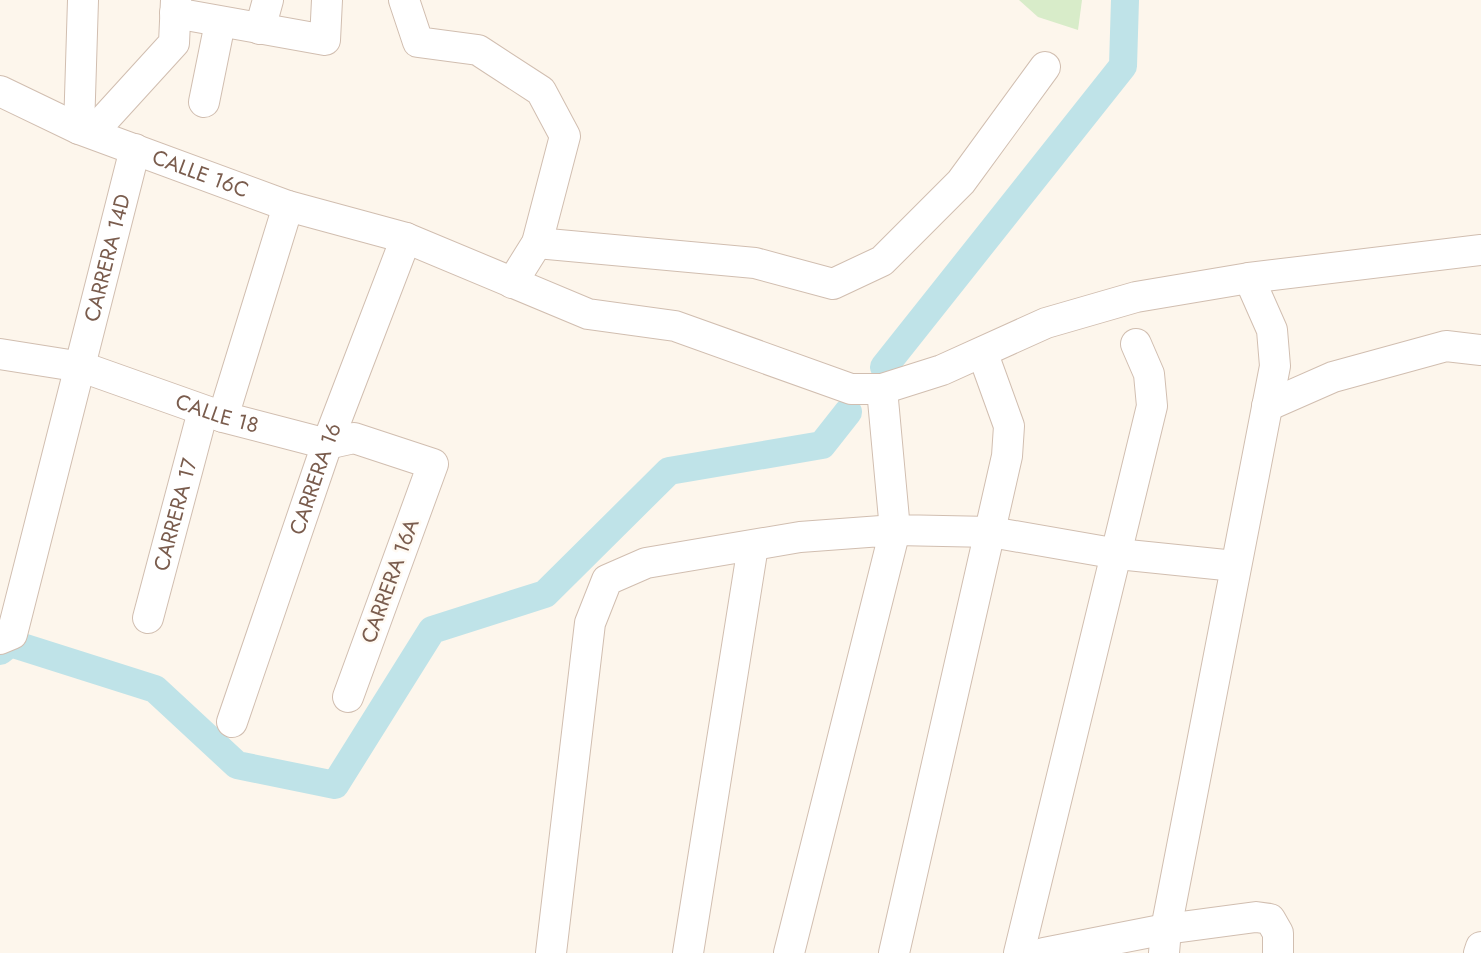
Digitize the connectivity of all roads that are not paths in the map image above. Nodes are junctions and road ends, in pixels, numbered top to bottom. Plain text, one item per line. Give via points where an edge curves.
1 (83, 0) edge
2 (268, 0) edge
3 (327, 0) edge
4 (404, 0) edge
5 (176, 7) edge
6 (220, 23) junction
7 (260, 29) junction
8 (1045, 67) dead end
9 (0, 91) edge
10 (204, 102) dead end
11 (86, 131) junction
12 (135, 149) junction
13 (288, 206) junction
14 (406, 238) junction
15 (537, 243) junction
16 (1481, 250) edge
17 (1249, 278) junction
18 (512, 283) junction
19 (1136, 344) dead end
20 (1481, 350) edge
21 (0, 354) edge
22 (983, 354) junction
23 (82, 367) junction
24 (882, 389) junction
25 (1267, 405) junction
26 (213, 414) junction
27 (327, 444) junction
28 (433, 464) joint
29 (895, 530) junction
30 (991, 531) junction
31 (753, 545) junction
32 (1118, 554) junction
33 (1236, 566) junction
34 (148, 618) dead end
35 (6, 637) edge
36 (348, 697) dead end
37 (232, 722) dead end
38 (1165, 941) edge
39 (1481, 947) edge
40 (551, 953) edge
41 (688, 953) edge
42 (789, 953) edge
43 (894, 953) edge
44 (1019, 953) edge
45 (1044, 953) edge
46 (1278, 953) edge
47 (1479, 953) edge

1 - 11 street
2 - 7 street
3 - 7 street via 325,40
4 - 15 street via 418,43 478,50 541,91 565,136
5 - 6 street
5 - 11 street via 174,43
6 - 7 street
6 - 10 street
8 - 15 street via 961,182 882,261 833,284 755,263
9 - 11 street, CALLE 16C
11 - 12 street, CALLE 16C
12 - 13 street, CALLE 16C
12 - 23 street, CARRERA 14D
13 - 14 street, CALLE 16C
13 - 26 street, CARRERA 17
14 - 18 street, CALLE 16C
14 - 27 street, CARRERA 16
15 - 18 street
16 - 17 street
17 - 22 street via 1136,297 1046,323
17 - 25 street via 1272,330 1275,366
18 - 24 street, CALLE 16C via 588,314 675,326 851,389
19 - 32 street via 1149,373 1152,406
20 - 25 street via 1446,346 1333,377
21 - 23 street, CALLE 18
22 - 24 street
22 - 30 street via 1009,426
23 - 26 street, CALLE 18
23 - 35 street
24 - 29 street
25 - 33 street
26 - 27 street, CALLE 18
26 - 34 street, CARRERA 17
27 - 28 street, CALLE 18 via 354,438
27 - 37 street, CARRERA 16
28 - 36 street, CARRERA 16A
29 - 30 street
29 - 31 street
29 - 42 street
30 - 32 street
30 - 43 street
31 - 40 street via 646,563 607,580 590,623
31 - 41 street
32 - 33 street
32 - 44 street
33 - 38 street
38 - 45 street
38 - 46 street via 1256,917 1270,919 1278,933
39 - 47 street

